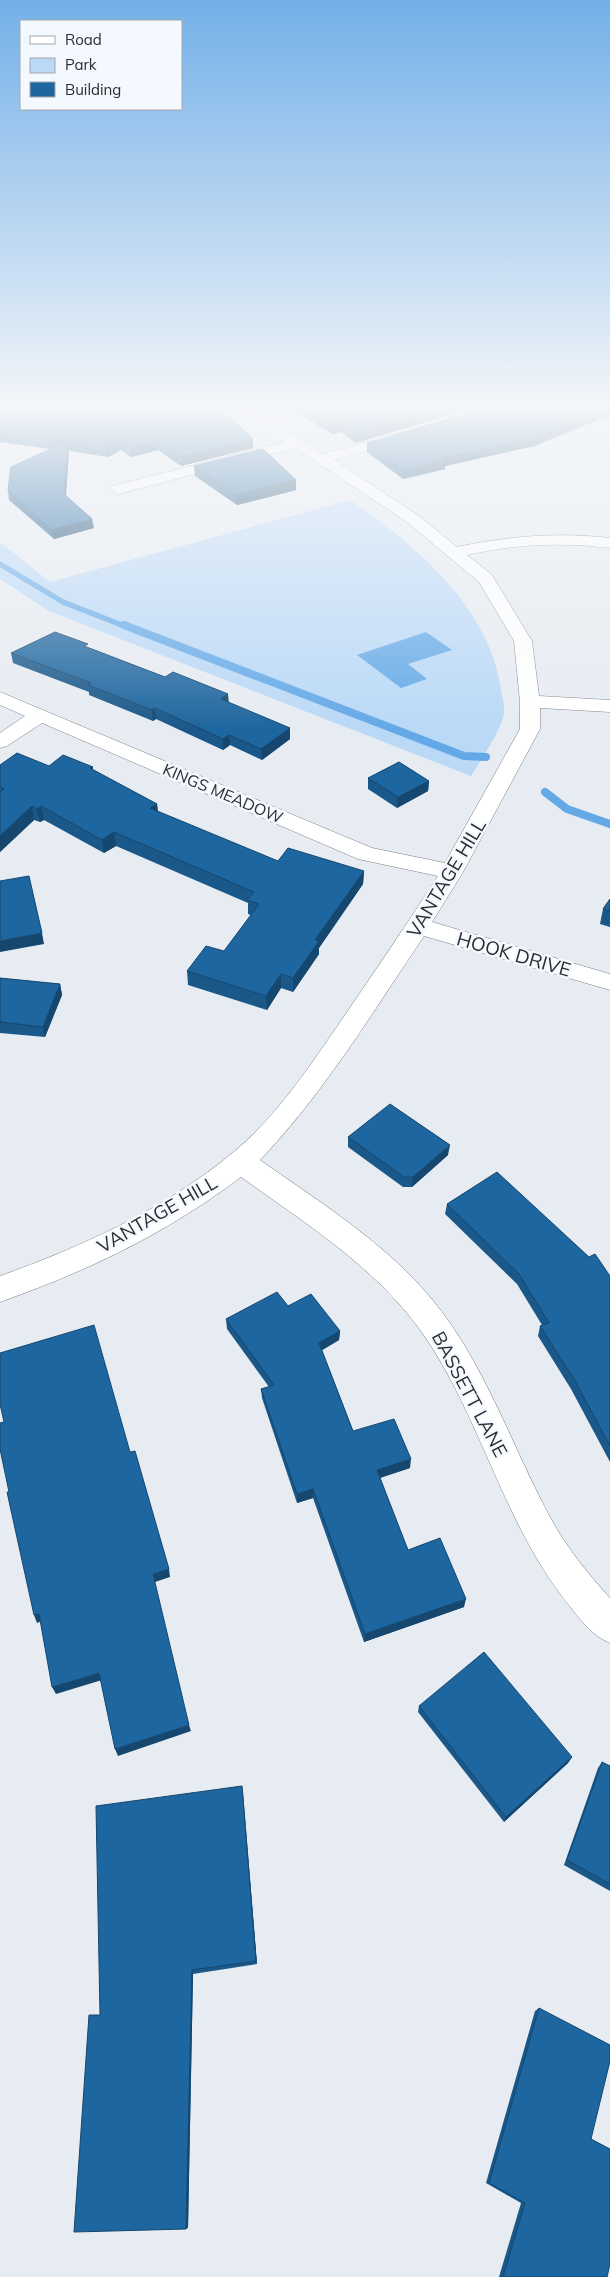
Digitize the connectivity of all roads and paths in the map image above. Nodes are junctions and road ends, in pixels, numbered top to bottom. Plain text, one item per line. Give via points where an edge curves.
1 (408, 516) edge
2 (610, 543) edge
3 (455, 552) junction
4 (0, 698) edge
5 (530, 702) junction
6 (610, 706) edge
7 (40, 715) junction
8 (0, 742) edge
9 (452, 872) junction
10 (418, 926) junction
11 (610, 982) edge
12 (242, 1162) junction
13 (0, 1289) edge
14 (610, 1625) edge

1 - 3 street, VANTAGE HILL
2 - 3 street via 557,538 521,540
3 - 5 street, VANTAGE HILL via 486,579 523,641
4 - 7 street, KINGS MEADOW
5 - 6 street
5 - 9 street, VANTAGE HILL via 530,729
7 - 8 street
7 - 9 street, KINGS MEADOW via 366,854
9 - 10 street, VANTAGE HILL
10 - 11 street, HOOK DRIVE
10 - 12 street, VANTAGE HILL via 318,1074 282,1120
12 - 13 street, VANTAGE HILL via 192,1198 134,1232 71,1263
12 - 14 street, BASSETT LANE via 359,1247 409,1294 431,1320 451,1350 540,1533 565,1571

